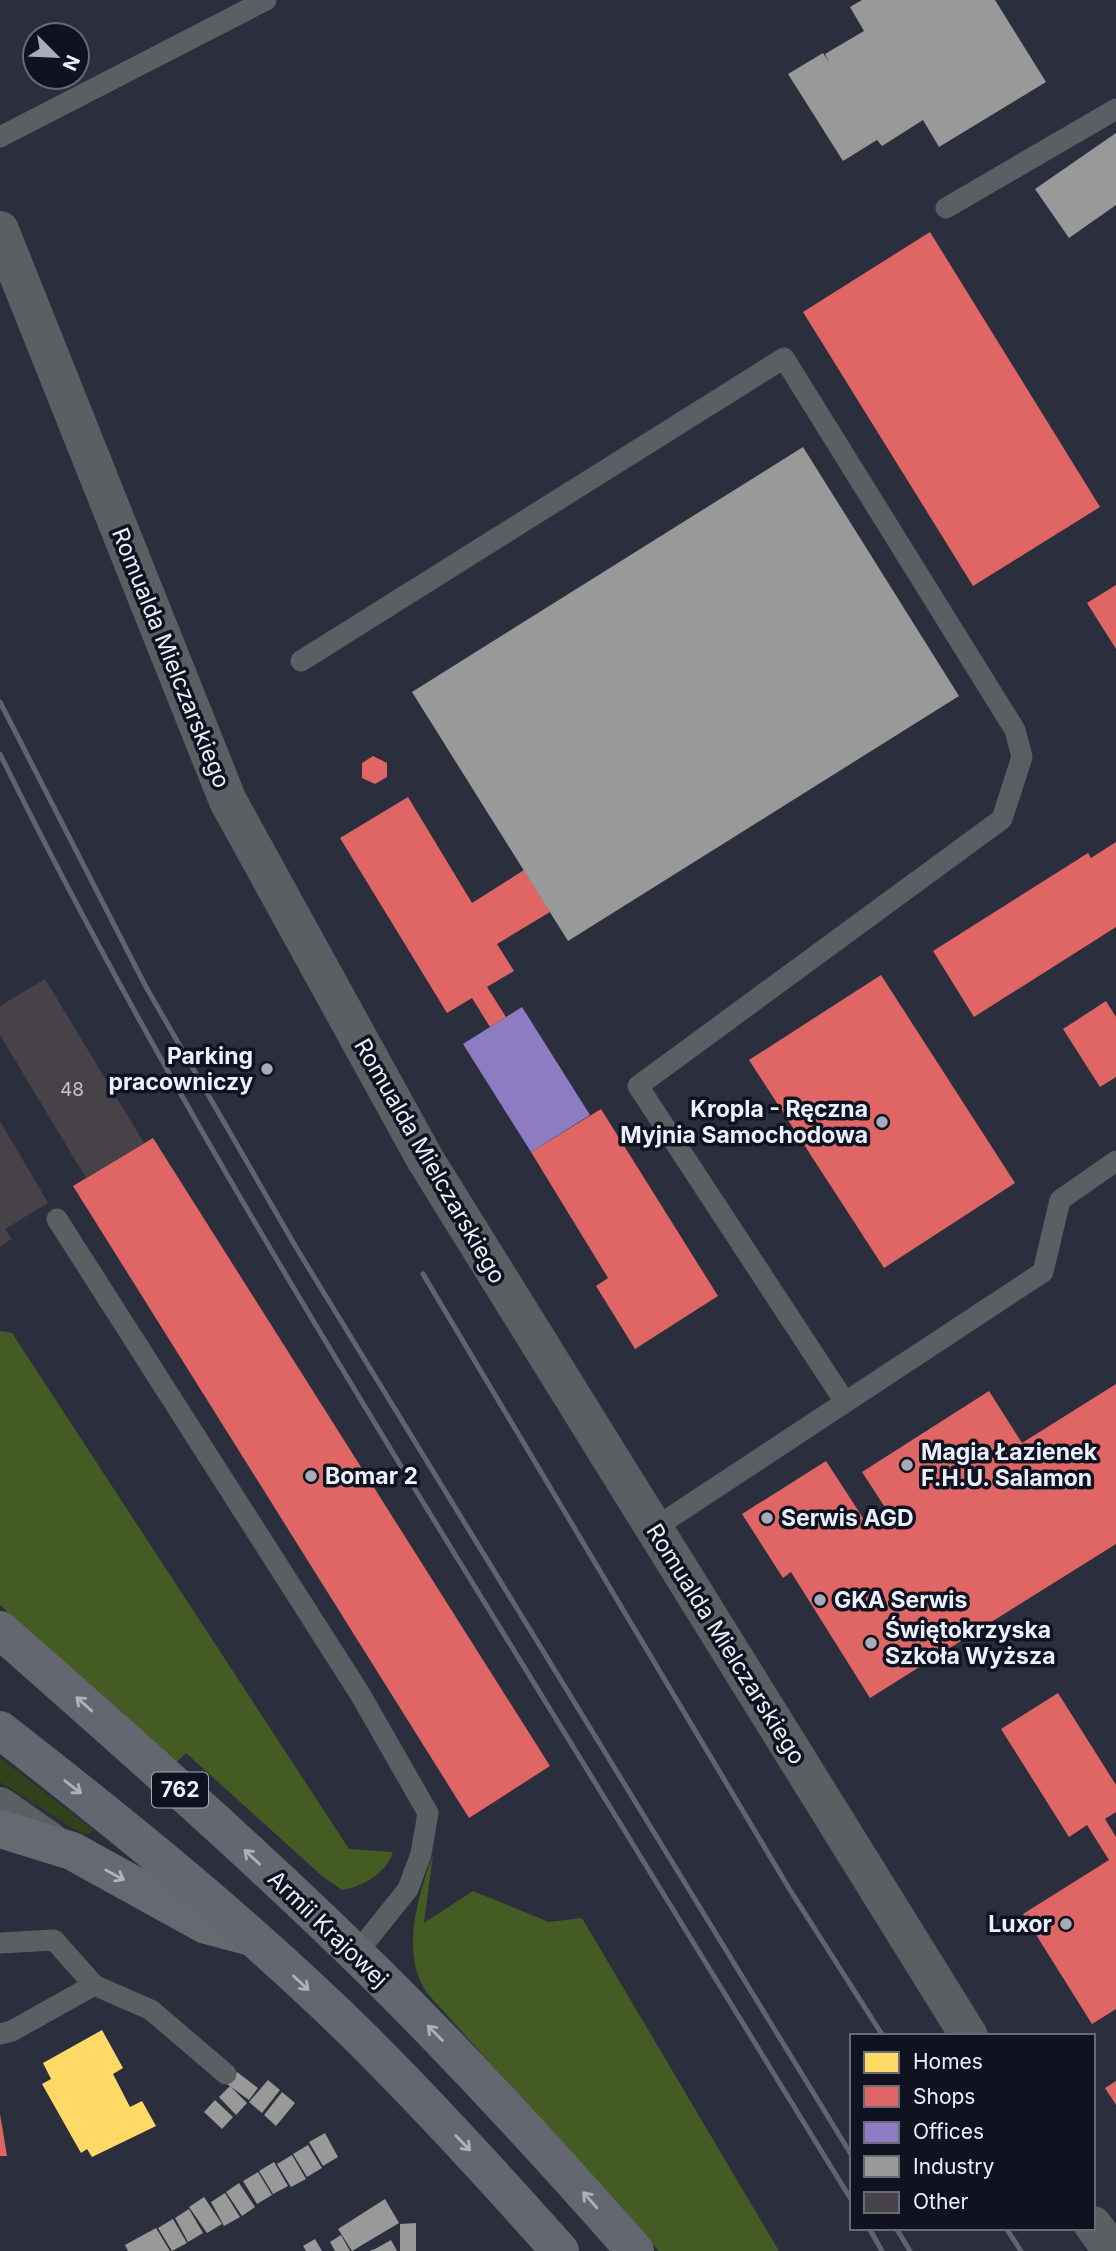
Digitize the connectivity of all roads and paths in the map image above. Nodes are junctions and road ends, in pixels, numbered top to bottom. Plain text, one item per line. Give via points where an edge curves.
1 (253, 3) edge
2 (1116, 109) edge
3 (0, 136) edge
4 (946, 208) dead end
5 (0, 230) edge
6 (301, 661) dead end
7 (1116, 1161) edge
8 (57, 1219) dead end
9 (845, 1402) junction
10 (653, 1529) junction
11 (0, 1630) edge
12 (0, 1730) edge
13 (0, 1806) edge
14 (0, 1829) edge
15 (55, 1844) junction
16 (251, 1937) junction
17 (0, 1943) edge
18 (356, 1954) junction
19 (94, 1985) junction
20 (0, 2034) edge
21 (968, 2034) edge
22 (226, 2074) dead end
23 (1095, 2228) edge
24 (559, 2251) edge
25 (635, 2251) edge
26 (1112, 2251) edge

1 - 3 lane
2 - 4 lane
5 - 10 street, Romualda Mielczarskiego via 228,801 425,1159
6 - 9 lane via 783,358 1015,730 1022,757 1002,818 638,1086
7 - 9 lane via 1060,1200 1044,1272
8 - 18 lane via 360,1694 429,1813 408,1889
9 - 10 lane
10 - 21 street, Romualda Mielczarskiego
18 -> 11 main road, Armii Krajowej / 762
12 -> 16 main road, 762 via 118,1822
13 - 15 street
14 - 15 main road
15 -> 16 main road via 206,1925
16 -> 24 main road, 762 via 362,2040 470,2150
17 - 19 lane via 54,1940
25 -> 18 main road, Armii Krajowej / 762 via 463,2062
19 - 20 lane
19 - 22 lane via 151,2010
23 - 26 street

